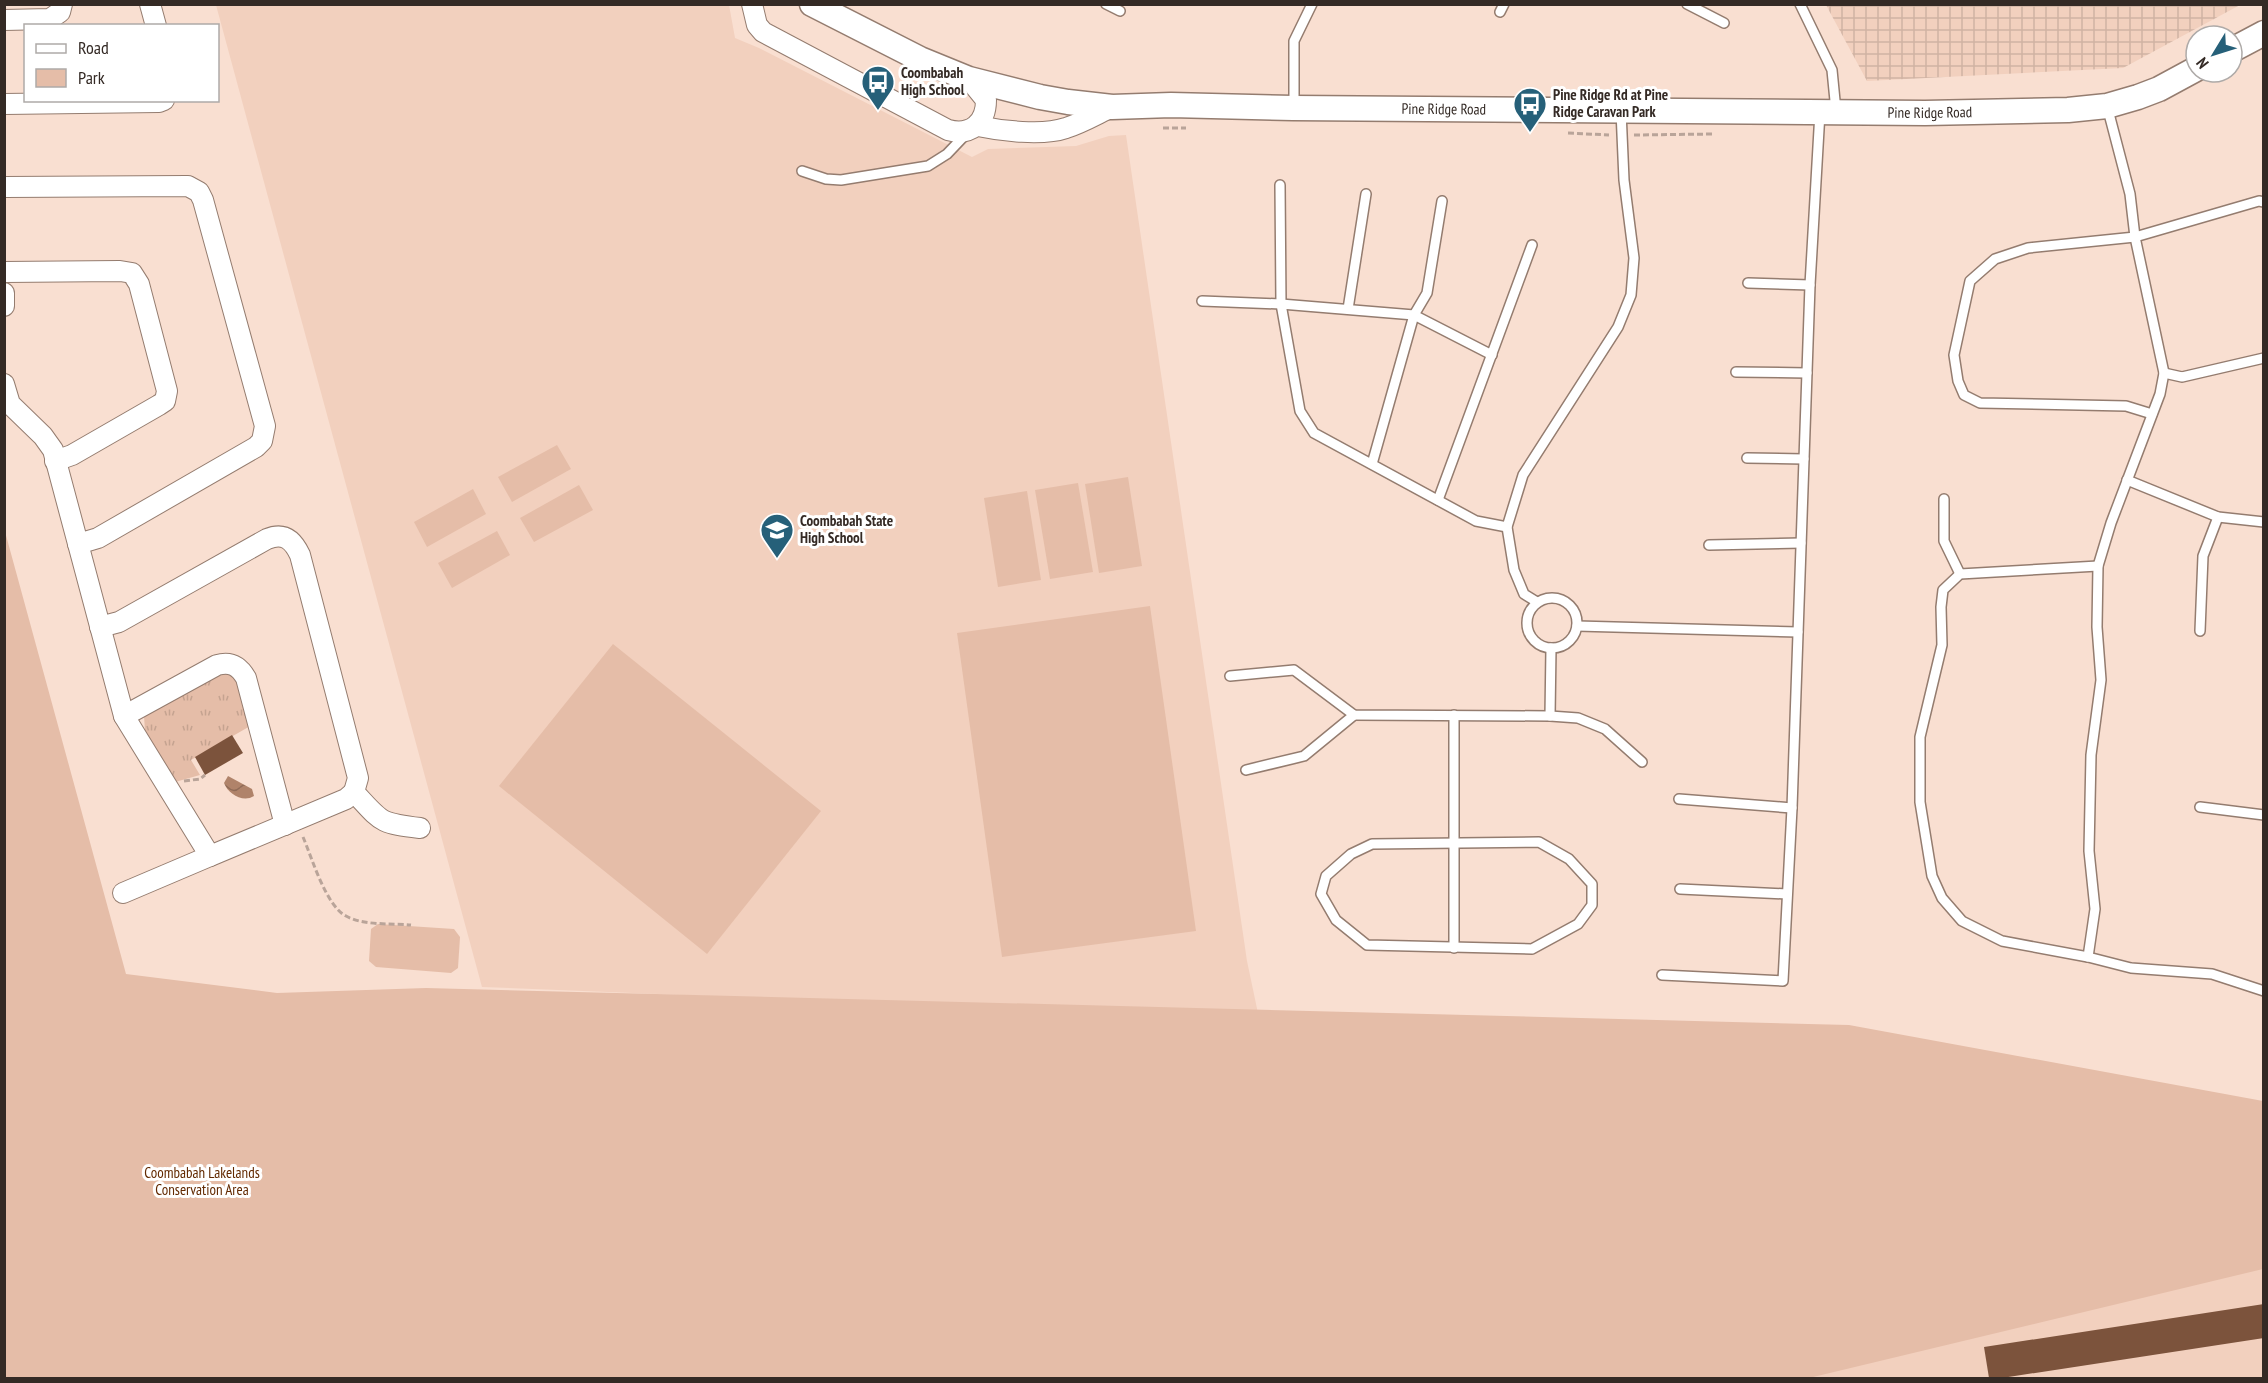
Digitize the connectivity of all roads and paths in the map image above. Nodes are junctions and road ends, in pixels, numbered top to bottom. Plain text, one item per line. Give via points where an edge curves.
1 (62, 4) edge
2 (150, 4) edge
3 (752, 4) edge
4 (812, 4) edge
5 (1107, 4) edge
6 (1312, 4) edge
7 (1687, 4) edge
8 (1800, 4) edge
9 (1120, 11) dead end
10 (4, 20) edge
11 (1724, 23) dead end
12 (155, 24) edge
13 (2264, 33) edge
14 (2244, 44) edge
15 (2184, 75) edge
16 (969, 79) junction
17 (159, 102) edge
18 (4, 104) edge
19 (2107, 106) junction
20 (1112, 107) junction
21 (1293, 108) junction
22 (1621, 111) junction
23 (1828, 112) junction
24 (973, 128) junction
25 (802, 171) dead end
26 (1281, 185) dead end
27 (4, 187) edge
28 (1366, 194) dead end
29 (1442, 201) dead end
30 (2264, 202) edge
31 (2135, 237) junction
32 (1532, 246) dead end
33 (4, 272) edge
34 (1748, 283) dead end
35 (1810, 285) junction
36 (4, 293) edge
37 (1202, 301) dead end
38 (1281, 304) junction
39 (4, 306) edge
40 (1348, 309) junction
41 (1414, 315) junction
42 (1492, 355) junction
43 (2264, 358) edge
44 (1736, 372) dead end
45 (2164, 372) junction
46 (1807, 373) junction
47 (4, 384) edge
48 (2152, 414) junction
49 (1747, 458) dead end
50 (1804, 459) junction
51 (55, 461) junction
52 (1372, 464) junction
53 (2127, 480) junction
54 (1944, 499) dead end
55 (1438, 500) junction
56 (2218, 517) junction
57 (2264, 522) edge
58 (1507, 526) junction
59 (1801, 543) junction
60 (78, 544) junction
61 (1710, 545) dead end
62 (2098, 566) junction
63 (1960, 573) junction
64 (1537, 602) junction
65 (100, 627) junction
66 (1577, 627) junction
67 (2200, 631) dead end
68 (1798, 632) junction
69 (1551, 648) junction
70 (1230, 676) dead end
71 (1354, 715) junction
72 (1454, 715) junction
73 (1550, 716) junction
74 (124, 717) junction
75 (1642, 762) dead end
76 (1246, 770) dead end
77 (354, 792) junction
78 (1679, 799) dead end
79 (2200, 807) dead end
80 (1792, 808) junction
81 (2264, 815) edge
82 (291, 822) junction
83 (420, 828) dead end
84 (1454, 843) junction
85 (210, 856) junction
86 (1680, 889) dead end
87 (123, 893) dead end
88 (1787, 894) junction
89 (411, 925) dead end
90 (1454, 948) junction
91 (2088, 957) junction
92 (1662, 975) dead end
93 (2264, 991) edge

1 - 10 street via 60,12 50,19
2 - 12 street
3 - 24 street via 757,25 763,32 948,130
4 - 16 street, Pine Ridge Road
5 - 9 lane
6 - 21 lane via 1294,40
7 - 11 lane
8 - 23 lane via 1832,70
13 - 14 street
15 - 19 street, Pine Ridge Road via 2159,89
16 - 20 street, Pine Ridge Road via 1040,97
16 - 24 street via 986,100 986,108
17 - 18 street
19 - 23 street, Pine Ridge Road via 2068,110
19 - 31 lane via 2130,194
20 - 21 street, Pine Ridge Road
20 - 24 street via 1051,131
21 - 22 street, Pine Ridge Road
22 - 23 street, Pine Ridge Road
22 - 58 lane via 1621,154 1634,258 1630,295 1618,327 1523,475
23 - 35 lane
24 - 25 lane via 947,154 928,166 841,180 825,180
26 - 38 lane
27 - 60 street via 188,186 199,192 265,426 262,441 256,447 98,538
28 - 40 lane
29 - 41 lane via 1427,293
30 - 31 lane
31 - 45 lane
31 - 48 lane via 2028,248 1995,259 1970,281 1954,355 1964,395 1980,404 2126,406
32 - 42 lane
33 - 51 street via 120,271 132,273 140,285 167,397
34 - 35 lane
35 - 46 lane
36 - 39 street
37 - 38 lane
38 - 40 lane
38 - 52 lane via 1300,411 1314,433
40 - 41 lane
41 - 42 lane
41 - 52 lane
42 - 55 lane
43 - 45 lane via 2182,377
44 - 46 lane
45 - 48 lane
46 - 50 lane
47 - 51 street via 10,404 44,436
48 - 53 lane
49 - 50 lane
50 - 59 lane
51 - 60 street
52 - 55 lane
53 - 56 lane
53 - 62 lane
54 - 63 lane via 1944,541
55 - 58 lane via 1476,521
56 - 57 lane
56 - 67 lane via 2203,556
58 - 64 lane via 1514,570 1524,594
59 - 61 lane
59 - 68 lane
60 - 65 street
62 - 63 lane
62 - 91 lane via 2101,680 2091,755 2089,852 2095,909
63 - 91 lane via 1943,590 1942,645 1920,737 1920,802 1932,876 1942,898 1962,921 2002,941
64 - 66 lane via 1554,597 1562,600 1574,611
64 - 69 lane via 1530,609 1526,626 1536,643
65 - 74 street
65 - 77 street via 119,622 267,539 280,535 291,540 300,555 358,778
66 - 68 lane
66 - 69 lane via 1568,642
68 - 80 lane
69 - 73 lane
70 - 71 lane via 1294,670
71 - 72 lane
71 - 76 lane via 1304,756
72 - 73 lane
72 - 84 lane
73 - 75 lane via 1578,718 1605,729
74 - 82 street via 217,665 230,663 241,669
74 - 85 street
77 - 82 street via 346,800
77 - 83 street via 380,820
78 - 80 lane
79 - 81 lane
80 - 88 lane
82 - 85 street
82 - 89 path via 339,911 358,921
84 - 90 lane
84 - 90 lane via 1372,844 1351,854 1326,876 1321,894 1336,920 1367,945
84 - 90 lane via 1539,842 1569,859 1592,884 1592,905 1578,924 1532,949
85 - 87 street
86 - 88 lane
88 - 92 lane via 1783,981
91 - 93 lane via 2131,968 2212,974

